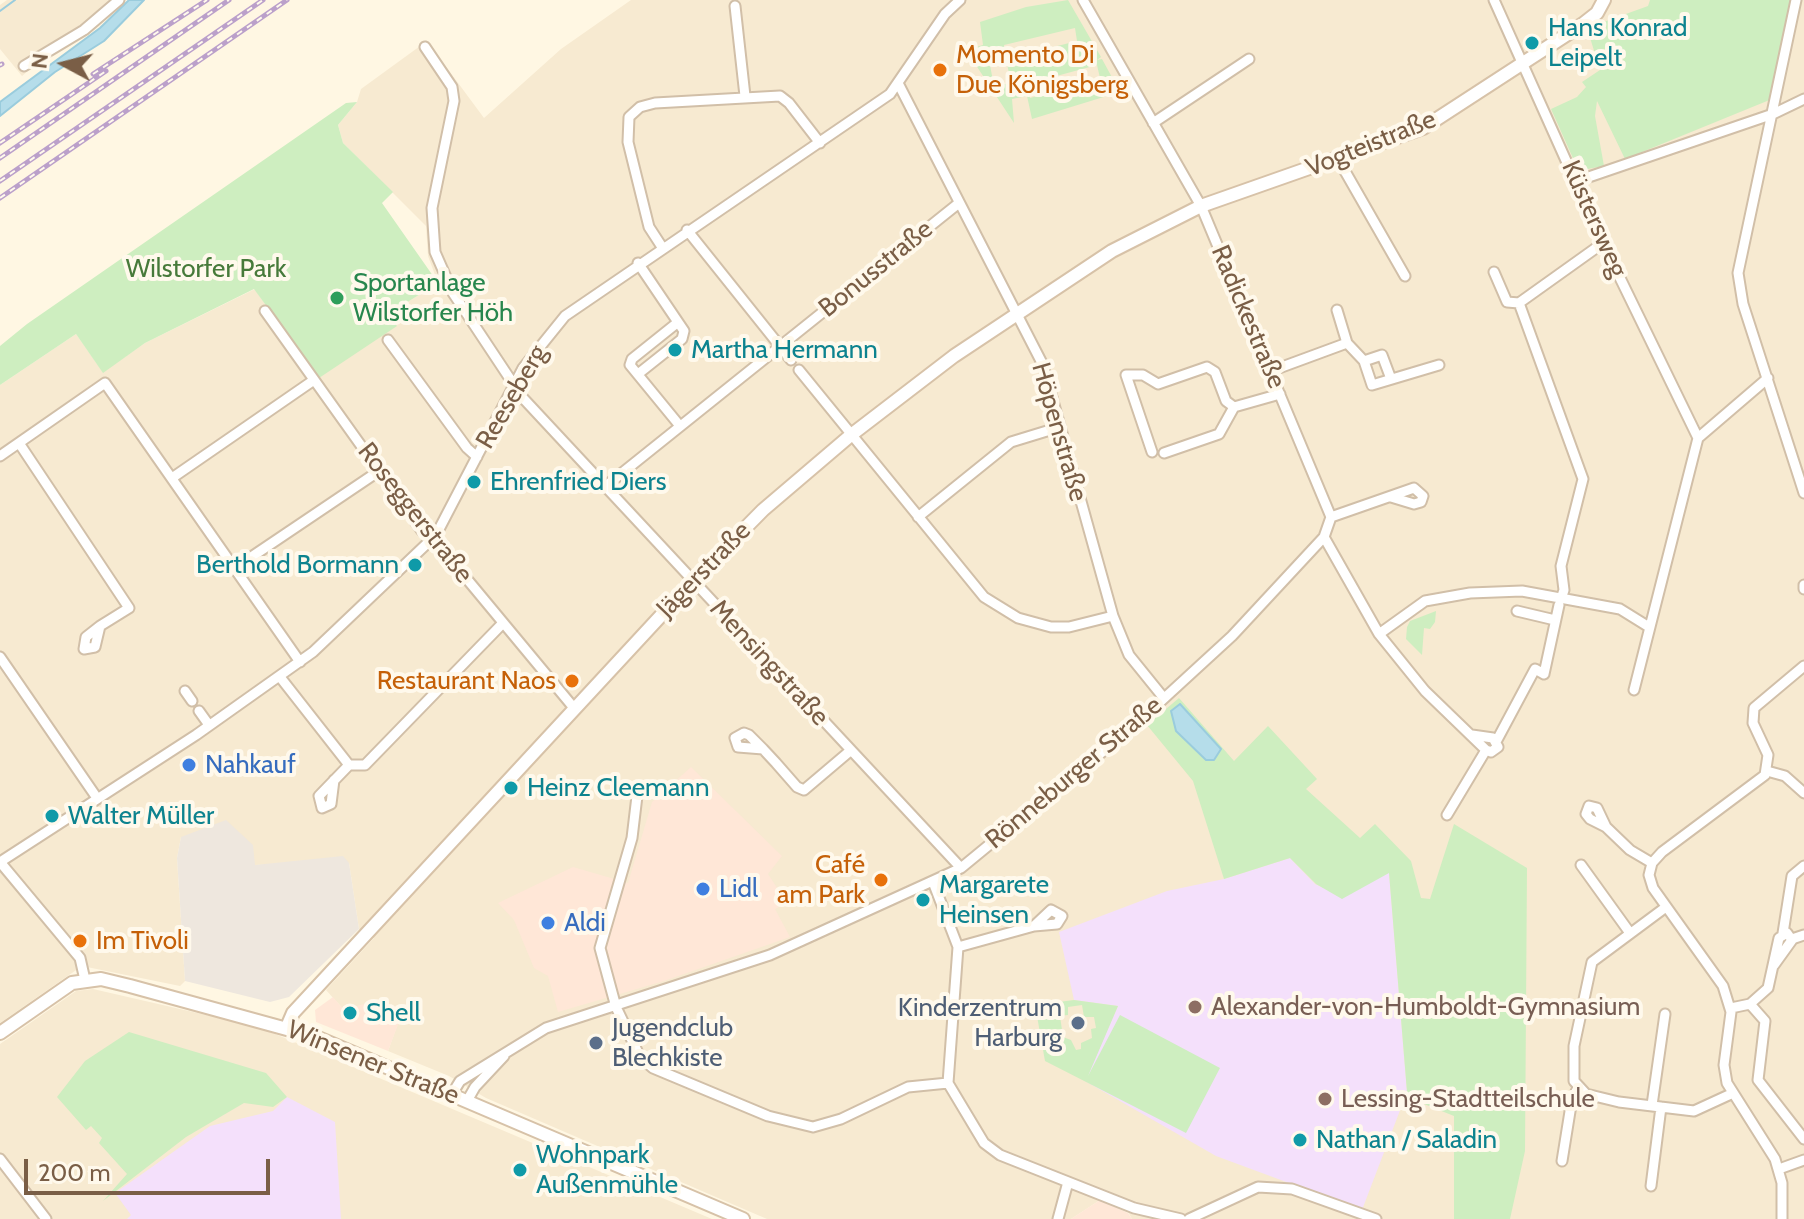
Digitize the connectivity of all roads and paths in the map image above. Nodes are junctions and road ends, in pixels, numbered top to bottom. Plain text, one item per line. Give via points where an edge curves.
1 (119, 0) edge
2 (960, 0) edge
3 (1083, 0) edge
4 (1494, 0) edge
5 (1604, 0) edge
6 (1796, 0) edge
7 (735, 6) dead end
8 (425, 47) dead end
9 (1249, 59) dead end
10 (1524, 63) junction
11 (24, 66) dead end
12 (899, 85) junction
13 (745, 96) junction
14 (1804, 99) edge
15 (1773, 114) junction
16 (1153, 123) junction
17 (820, 143) junction
18 (1338, 159) junction
19 (1577, 181) junction
20 (959, 203) junction
21 (1201, 206) junction
22 (687, 230) junction
23 (1603, 243) junction
24 (662, 247) junction
25 (638, 263) junction
26 (1494, 272) dead end
27 (1405, 276) dead end
28 (1519, 303) junction
29 (1337, 310) dead end
30 (265, 311) dead end
31 (1018, 313) junction
32 (677, 323) junction
33 (388, 340) dead end
34 (1347, 343) junction
35 (780, 346) junction
36 (791, 360) dead end
37 (1364, 361) junction
38 (1439, 365) dead end
39 (799, 370) dead end
40 (1271, 371) junction
41 (638, 374) junction
42 (1768, 378) junction
43 (1391, 379) junction
44 (314, 380) junction
45 (514, 386) junction
46 (1280, 394) junction
47 (1234, 407) junction
48 (680, 426) junction
49 (1060, 427) junction
50 (851, 435) junction
51 (1698, 438) junction
52 (19, 443) junction
53 (1152, 452) dead end
54 (1164, 453) dead end
55 (0, 456) edge
56 (477, 457) junction
57 (379, 471) junction
58 (172, 478) junction
59 (607, 485) junction
60 (1804, 493) edge
61 (1391, 497) dead end
62 (918, 517) junction
63 (1331, 517) junction
64 (1324, 537) junction
65 (432, 540) junction
66 (235, 568) junction
67 (693, 581) junction
68 (1560, 602) junction
69 (1517, 611) dead end
70 (1113, 616) junction
71 (1555, 620) junction
72 (503, 623) junction
73 (100, 626) dead end
74 (1649, 627) junction
75 (1379, 634) junction
76 (0, 657) edge
77 (300, 662) junction
78 (1804, 666) edge
79 (280, 677) junction
80 (1634, 690) dead end
81 (185, 691) dead end
82 (1163, 697) junction
83 (192, 701) dead end
84 (574, 708) junction
85 (199, 711) dead end
86 (209, 725) junction
87 (1472, 735) junction
88 (1497, 740) junction
89 (763, 749) dead end
90 (1486, 750) junction
91 (850, 751) junction
92 (349, 765) junction
93 (1767, 771) junction
94 (334, 780) dead end
95 (1804, 793) edge
96 (637, 796) dead end
97 (97, 798) junction
98 (1447, 815) dead end
99 (1606, 827) dead end
100 (0, 862) edge
101 (1652, 863) junction
102 (1581, 865) dead end
103 (1804, 866) edge
104 (961, 868) junction
105 (933, 882) junction
106 (1666, 907) junction
107 (1034, 926) dead end
108 (1630, 933) junction
109 (1804, 935) edge
110 (1788, 936) junction
111 (958, 947) junction
112 (85, 980) junction
113 (1750, 1004) junction
114 (616, 1007) junction
115 (1731, 1008) junction
116 (1665, 1014) dead end
117 (287, 1027) junction
118 (0, 1033) edge
119 (512, 1047) junction
120 (948, 1083) junction
121 (1578, 1088) junction
122 (452, 1094) junction
123 (1731, 1094) junction
124 (467, 1101) junction
125 (1657, 1106) junction
126 (1804, 1139) edge
127 (0, 1159) edge
128 (1804, 1160) edge
129 (1562, 1161) dead end
130 (1779, 1169) junction
131 (1068, 1182) junction
132 (1651, 1186) dead end
133 (46, 1219) edge
134 (743, 1219) edge
135 (1058, 1219) edge
136 (1181, 1219) edge
137 (1189, 1219) edge
138 (1376, 1219) edge
139 (1782, 1219) edge

1 - 11 street via 84,30
2 - 12 street, Reeseberg via 937,24
3 - 16 street, Radickestraße
4 - 10 street, Küstersweg
5 - 10 street, Vogteistraße via 1592,18
6 - 15 street
7 - 13 street
8 - 45 street, Mensingstraße via 452,87 454,101 432,208 435,252 453,293
9 - 16 street
10 - 18 street, Vogteistraße via 1423,128
10 - 19 street, Küstersweg
12 - 17 street, Reeseberg
12 - 20 street, Höpenstraße
13 - 17 street via 784,98
13 - 24 street via 647,104 629,117 628,142 637,182 649,227
14 - 15 street
15 - 19 street
15 - 42 street via 1738,273
16 - 21 street, Radickestraße
17 - 22 street, Reeseberg
18 - 21 street, Vogteistraße
18 - 27 street
19 - 23 street, Küstersweg
20 - 31 street, Höpenstraße
20 - 35 street, Bonusstraße
21 - 31 street, Jägerstraße via 1124,244
21 - 40 street, Radickestraße
22 - 24 street, Reeseberg
22 - 35 street
23 - 28 street
23 - 51 street, Küstersweg
24 - 25 street, Reeseberg
25 - 32 street
25 - 45 street, Reeseberg via 565,316
26 - 28 street via 1507,302
28 - 68 street via 1583,479 1561,566
29 - 34 street
30 - 44 street, Roseggerstraße
31 - 49 street, Höpenstraße via 1043,365
31 - 50 street, Jägerstraße
32 - 41 street via 684,331 682,339
32 - 41 street via 632,359 630,365
33 - 56 street
34 - 37 street
34 - 40 street
35 - 36 street
35 - 48 street, Bonusstraße
37 - 43 street via 1382,355
37 - 43 street via 1372,385
38 - 43 street
39 - 50 street
40 - 46 street, Radickestraße
41 - 48 street
42 - 51 street
42 - 60 street
44 - 57 street, Roseggerstraße
44 - 58 street
45 - 56 street, Reeseberg
45 - 59 street, Mensingstraße
46 - 47 street
46 - 63 street, Radickestraße
47 - 53 street via 1207,367 1158,384 1143,375 1126,375
47 - 54 street via 1219,434
48 - 59 street, Bonusstraße
49 - 62 street via 1011,442
49 - 70 street, Höpenstraße
50 - 62 street
50 - 67 street, Jägerstraße via 763,510
51 - 74 street
52 - 55 street
52 - 58 street via 105,383
52 - 73 street via 129,608
56 - 65 street, Reeseberg
57 - 65 street, Roseggerstraße
57 - 66 street
58 - 66 street
59 - 67 street, Mensingstraße
61 - 63 street
62 - 70 street via 975,589 1013,616 1063,627
63 - 64 street
64 - 75 street
64 - 82 street, Rönneburger Straße via 1232,636
65 - 72 street, Roseggerstraße
65 - 77 street, Reeseberg
66 - 77 street
67 - 84 street, Jägerstraße
67 - 91 street, Mensingstraße
68 - 71 street
68 - 74 street via 1620,609
68 - 75 street via 1522,591 1470,593 1425,601
69 - 71 street
70 - 82 street, Höpenstraße via 1129,655
71 - 88 street via 1544,674 1535,669
72 - 84 street, Roseggerstraße
72 - 92 street via 365,765
74 - 80 street
75 - 87 street via 1425,691
76 - 97 street
77 - 79 street, Reeseberg
78 - 93 street via 1754,708 1754,726 1768,755
79 - 86 street, Reeseberg
79 - 92 street
81 - 83 street
82 - 104 street, Rönneburger Straße via 1079,774
84 - 117 street, Jägerstraße via 293,1013
85 - 86 street
86 - 97 street, Reeseberg
87 - 88 street
87 - 90 street
88 - 90 street via 1495,750
89 - 91 street via 804,790
90 - 98 street
91 - 104 street, Mensingstraße
92 - 94 street
93 - 95 street via 1785,776
93 - 101 street
96 - 114 street via 632,838 600,948
97 - 100 street, Reeseberg
99 - 101 street
100 - 112 street via 80,958
101 - 106 street via 1650,881
102 - 108 street
103 - 110 street via 1792,876
104 - 105 street, Rönneburger Straße
105 - 111 street
105 - 114 street, Rönneburger Straße via 770,955
106 - 108 street
106 - 115 street via 1723,986
107 - 111 street
108 - 121 street via 1589,968 1574,1046
109 - 110 street
110 - 113 street via 1777,943 1768,988
111 - 120 street
112 - 117 street, Winsener Straße via 104,980
112 - 118 street via 68,985
113 - 115 street
113 - 126 street via 1765,1021 1758,1080
114 - 119 street, Rönneburger Straße via 546,1028
114 - 120 street via 634,1047 653,1068 784,1122 821,1127 908,1087
115 - 123 street via 1724,1065
116 - 125 street
117 - 122 street, Winsener Straße
119 - 122 street, Rönneburger Straße via 460,1081
119 - 124 street, Rönneburger Straße
120 - 131 street via 984,1143 1000,1155
121 - 125 street via 1619,1102
121 - 129 street
122 - 124 street, Winsener Straße
123 - 125 street via 1698,1111
123 - 130 street
124 - 134 street, Winsener Straße
125 - 132 street
127 - 133 street
128 - 130 street
130 - 139 street
131 - 135 street
131 - 136 street via 1158,1216
137 - 138 street via 1258,1187 1292,1189

